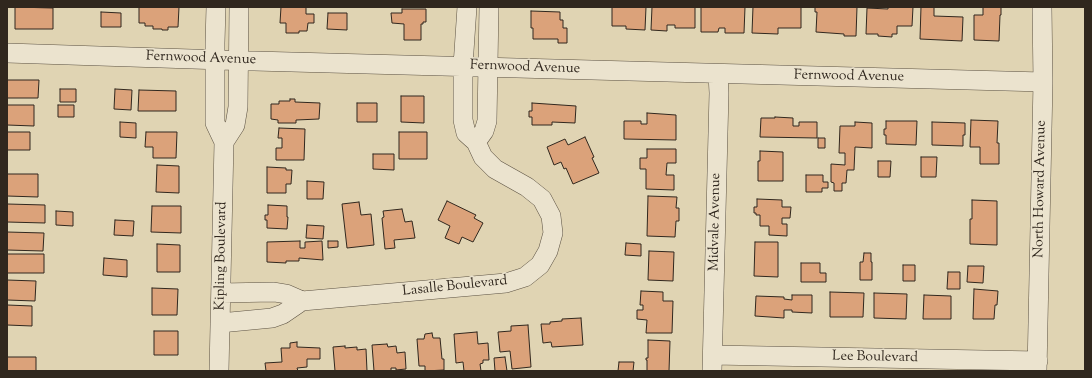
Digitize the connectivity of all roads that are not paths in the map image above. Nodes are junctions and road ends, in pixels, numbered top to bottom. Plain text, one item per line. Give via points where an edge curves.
1 (216, 7) edge
2 (239, 7) edge
3 (467, 7) edge
4 (489, 7) edge
5 (1042, 7) edge
6 (7, 53) edge
7 (215, 60) junction
8 (238, 60) junction
9 (463, 66) junction
10 (489, 67) junction
11 (718, 74) junction
12 (1043, 82) junction
13 (224, 142) junction
14 (476, 142) junction
15 (221, 293) junction
16 (302, 301) junction
17 (220, 323) junction
18 (713, 363) edge
19 (1037, 366) edge
20 (219, 371) edge

1 - 7 street, Kipling Boulevard
2 - 8 street
3 - 9 street, Lasalle Boulevard
4 - 10 street
5 - 12 street, North Howard Avenue
6 - 7 street, Fernwood Avenue
7 - 8 street, Fernwood Avenue
7 - 13 street, Kipling Boulevard via 215,123
8 - 9 street, Fernwood Avenue
8 - 13 street via 236,125
9 - 10 street, Fernwood Avenue
9 - 14 street, Lasalle Boulevard via 463,120 466,133
10 - 11 street, Fernwood Avenue
10 - 14 street via 487,121
11 - 12 street, Fernwood Avenue
11 - 18 street, Midvale Avenue
12 - 19 street, North Howard Avenue
13 - 15 street, Kipling Boulevard
14 - 16 street, Lasalle Boulevard via 483,157 495,169 527,186 542,199 551,216 553,233 548,251 540,265 525,277 506,283
15 - 16 street, Lasalle Boulevard via 274,292
15 - 17 street, Kipling Boulevard
16 - 17 street, Lasalle Boulevard via 272,318
17 - 20 street, Kipling Boulevard
18 - 19 street, Lee Boulevard

